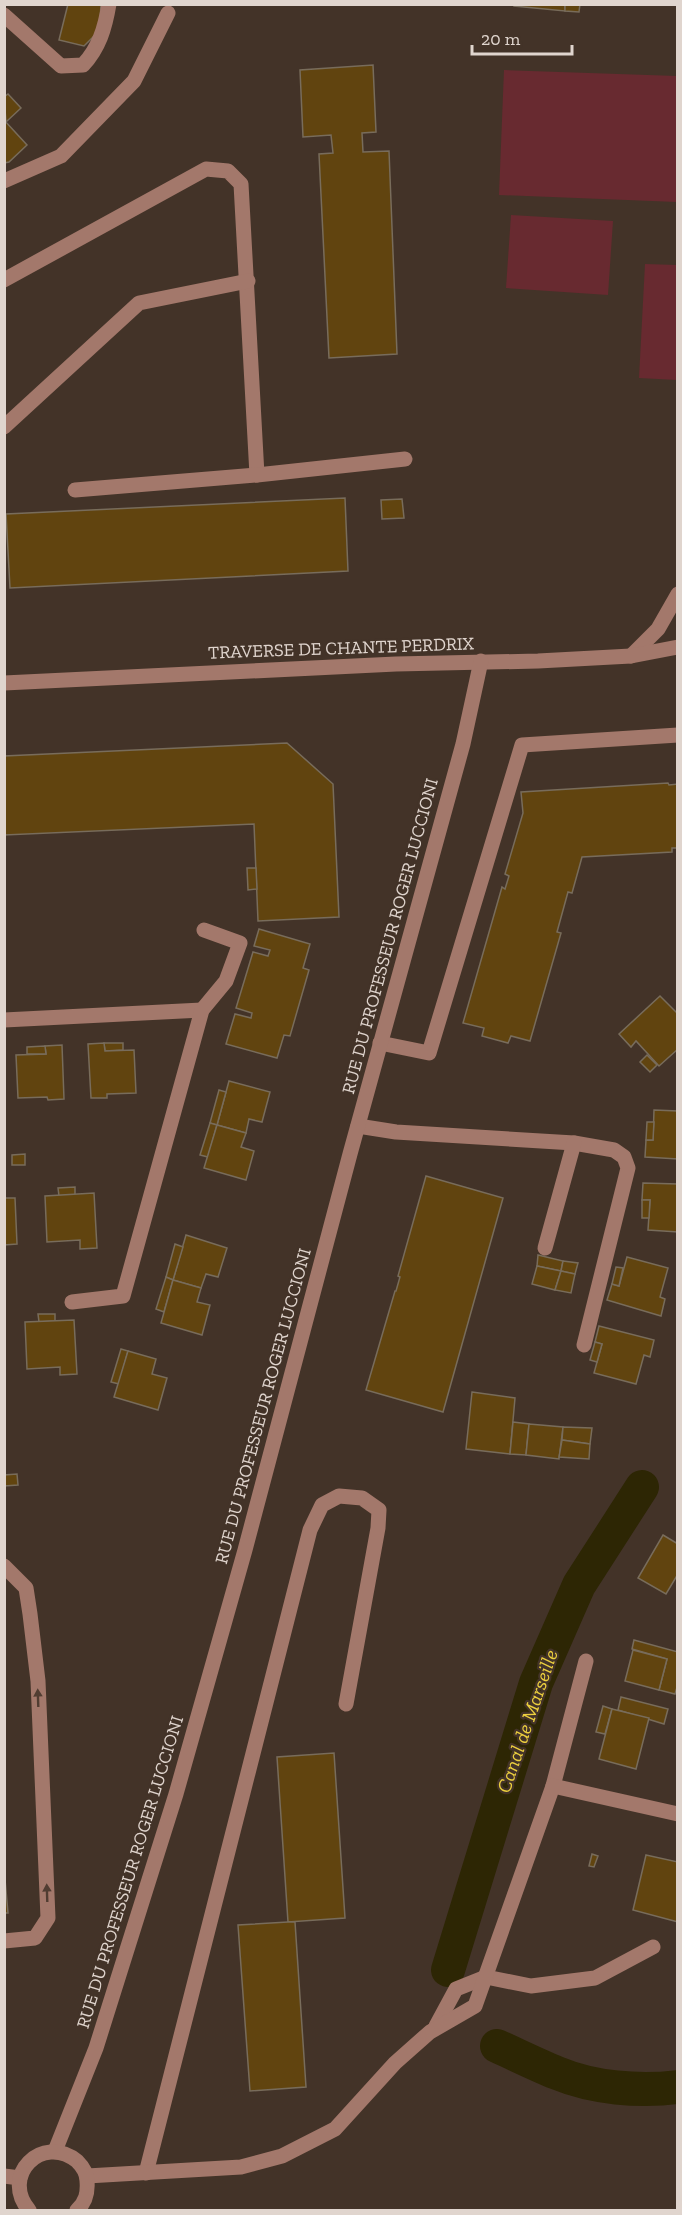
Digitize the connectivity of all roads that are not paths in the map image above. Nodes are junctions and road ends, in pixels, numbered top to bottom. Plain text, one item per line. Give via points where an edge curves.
1 (109, 4) edge
2 (168, 13) dead end
3 (4, 15) edge
4 (4, 181) edge
5 (4, 280) edge
6 (248, 281) junction
7 (4, 427) edge
8 (405, 459) dead end
9 (257, 475) junction
10 (75, 490) dead end
11 (678, 594) edge
12 (678, 647) edge
13 (631, 656) junction
14 (481, 662) junction
15 (4, 683) edge
16 (678, 735) edge
17 (204, 930) dead end
18 (202, 1010) junction
19 (4, 1020) edge
20 (380, 1043) junction
21 (358, 1126) junction
22 (574, 1143) junction
23 (545, 1248) dead end
24 (72, 1302) dead end
25 (584, 1345) dead end
26 (4, 1566) edge
27 (586, 1661) dead end
28 (346, 1704) dead end
29 (553, 1786) junction
30 (678, 1814) edge
31 (4, 1941) edge
32 (653, 1947) dead end
33 (486, 1977) junction
34 (435, 2027) junction
35 (55, 2151) junction
36 (146, 2173) junction
37 (87, 2176) junction
38 (12, 2177) edge
39 (29, 2211) edge
40 (77, 2211) edge

1 - 3 street via 95,52 83,65 61,66
2 - 4 street via 134,81 61,156
5 - 6 street via 206,169 228,171 241,184
6 - 7 street via 139,303
6 - 9 street
8 - 9 street
9 - 10 street
11 - 13 street via 658,629
12 - 13 street, TRAVERSE DE CHANTE PERDRIX
13 - 14 street, TRAVERSE DE CHANTE PERDRIX
14 - 15 street, TRAVERSE DE CHANTE PERDRIX
14 - 20 street, RUE DU PROFESSEUR ROGER LUCCIONI via 463,744
16 - 20 street via 522,745 429,1053
17 - 18 street via 240,943 226,981
18 - 19 street
18 - 24 street via 123,1296
20 - 21 street, RUE DU PROFESSEUR ROGER LUCCIONI
21 - 22 street
21 - 35 street, RUE DU PROFESSEUR ROGER LUCCIONI via 176,1794 96,2048
22 - 23 street
22 - 25 street via 614,1150 624,1157 628,1168
31 -> 26 street via 35,1938 48,1918 38,1681 30,1614 26,1588
27 - 29 street
28 - 36 street via 379,1510 362,1498 339,1496 322,1505 310,1530
29 - 30 street
29 - 33 street
32 - 33 street via 595,1978 531,1986
33 - 34 street via 456,1989
33 - 34 street via 475,2006
34 - 36 street via 395,2063 335,2129 282,2156 241,2167
35 - 37 street via 69,2155
35 - 38 street via 33,2159
36 - 37 street
37 - 40 street via 88,2191
38 - 39 street

